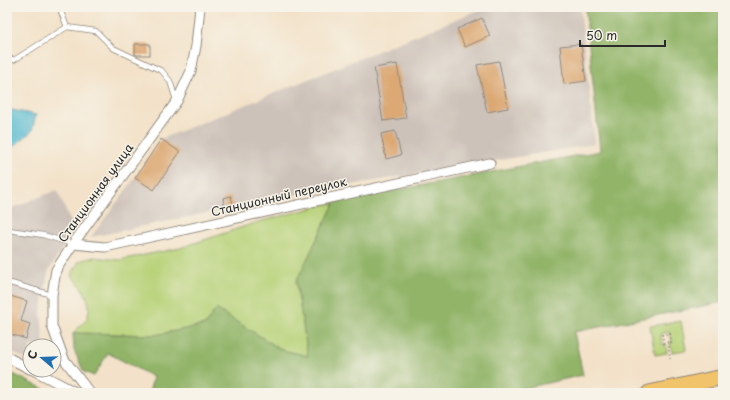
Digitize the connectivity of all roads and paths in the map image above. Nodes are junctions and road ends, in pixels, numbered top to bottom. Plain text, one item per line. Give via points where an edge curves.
1 (59, 7) edge
2 (200, 7) edge
3 (67, 27) junction
4 (7, 57) edge
5 (177, 101) junction
6 (490, 163) dead end
7 (7, 231) edge
8 (73, 244) junction
9 (7, 282) edge
10 (52, 295) junction
11 (668, 342) junction
12 (7, 357) edge
13 (670, 359) dead end
14 (22, 364) edge
15 (723, 377) edge
16 (48, 378) edge
17 (77, 393) edge
18 (90, 393) edge
19 (648, 393) edge

1 - 3 lane
2 - 5 street, Станционная улица via 191,71
3 - 4 lane via 14,60
3 - 5 lane via 96,31 113,48 162,71 170,81
5 - 8 street, Станционная улица
6 - 8 street, Станционный переулок via 105,248
7 - 8 lane via 43,235
8 - 10 street, Станционная улица via 56,270
9 - 10 lane
10 - 18 street, Станционная улица via 52,326 64,359
11 - 11 path via 671,342 670,334 662,335 664,343
11 - 13 path
12 - 14 street
15 - 19 main road
16 - 17 street

